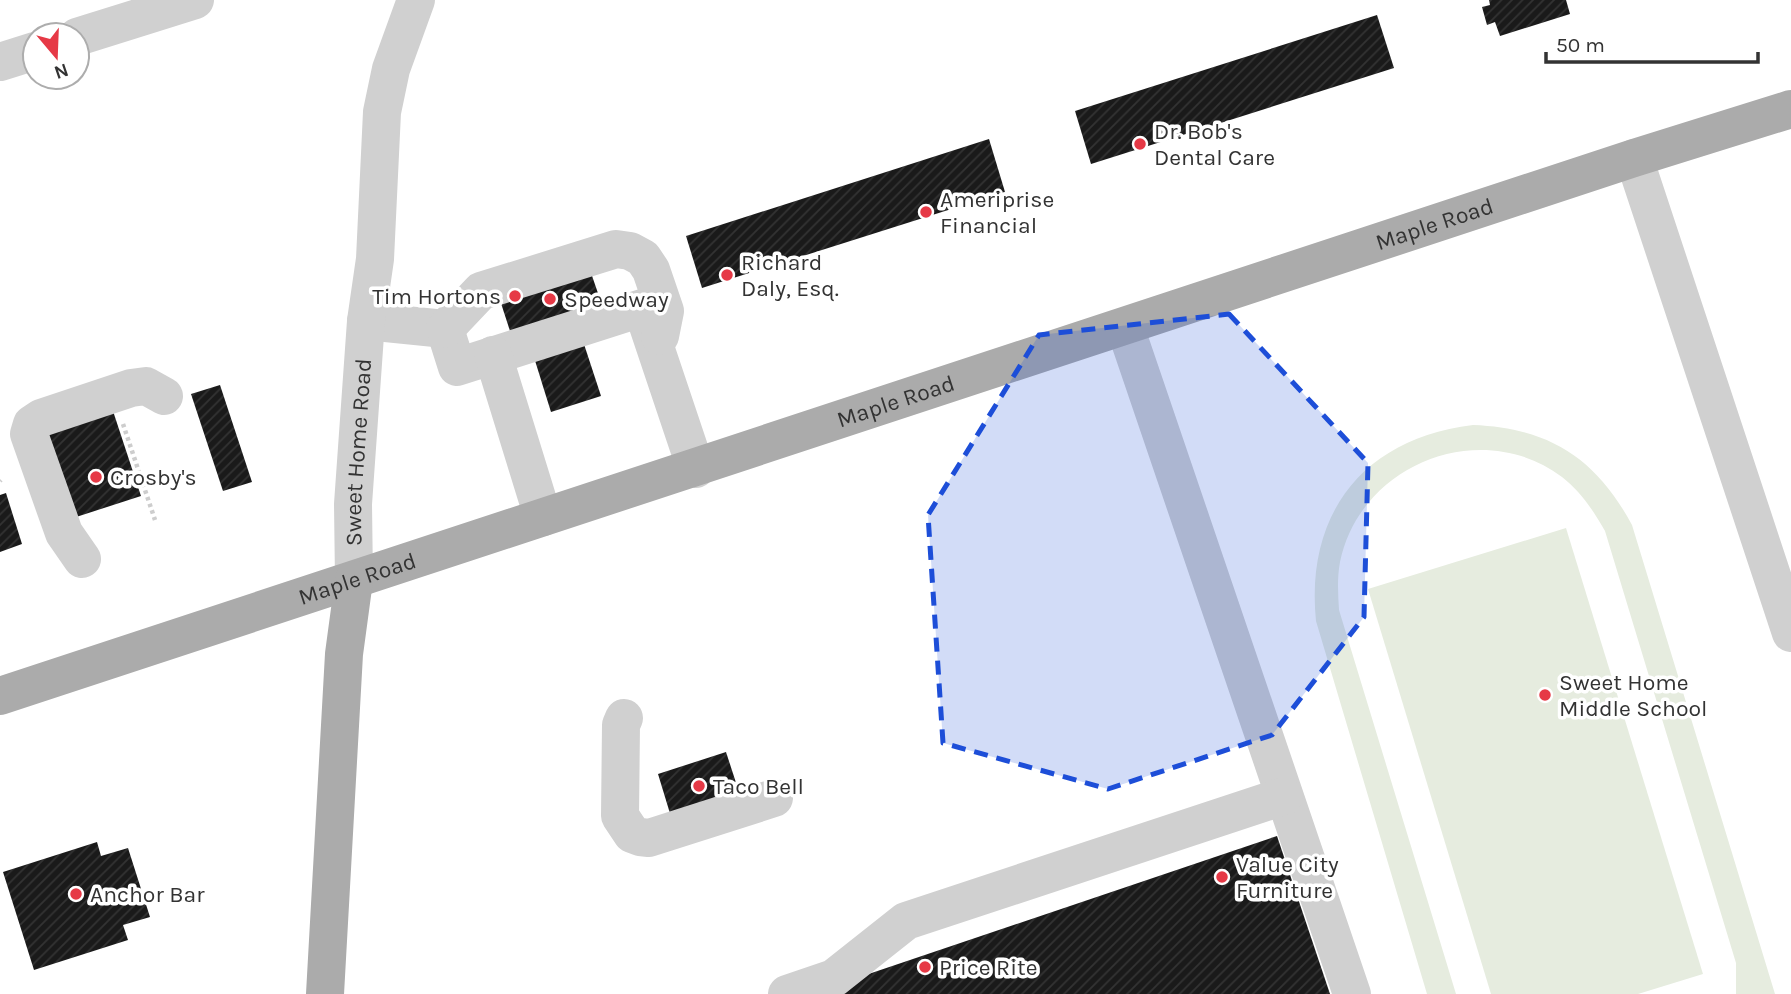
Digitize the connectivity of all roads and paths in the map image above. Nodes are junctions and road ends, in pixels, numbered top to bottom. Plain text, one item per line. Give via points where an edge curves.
1 (195, 0) edge
2 (416, 0) edge
3 (91, 33) edge
4 (21, 55) edge
5 (0, 62) edge
6 (1791, 109) edge
7 (1634, 158) junction
8 (366, 321) junction
9 (1125, 327) junction
10 (445, 329) junction
11 (656, 348) junction
12 (493, 355) junction
13 (164, 396) dead end
14 (121, 418) dead end
15 (696, 468) junction
16 (543, 517) junction
17 (155, 520) dead end
18 (82, 559) dead end
19 (354, 580) junction
20 (1791, 633) edge
21 (0, 696) edge
22 (624, 718) dead end
23 (1284, 796) junction
24 (774, 798) dead end
25 (326, 994) edge
26 (787, 994) edge
27 (1352, 994) edge

1 - 3 street
2 - 8 street, Sweet Home Road via 394,59 382,113 375,259
4 - 5 street
6 - 7 main road, Maple Road
7 - 9 main road, Maple Road
7 - 20 street
8 - 10 street
8 - 19 street, Sweet Home Road via 354,504
9 - 15 main road, Maple Road
9 - 23 street
10 - 11 street via 481,291 616,249 643,258 651,270 664,311
10 - 12 street via 457,367
11 - 12 street via 642,308
11 - 15 street
12 - 16 street
13 - 18 street via 146,386 131,388 32,424 29,434 64,533
14 - 17 path
15 - 16 main road, Maple Road
16 - 19 main road, Maple Road
19 - 21 main road, Maple Road
19 - 25 main road, Sweet Home Road via 344,654
22 - 24 street via 620,816 632,834 649,838
23 - 26 street via 906,921 834,978
23 - 27 street

